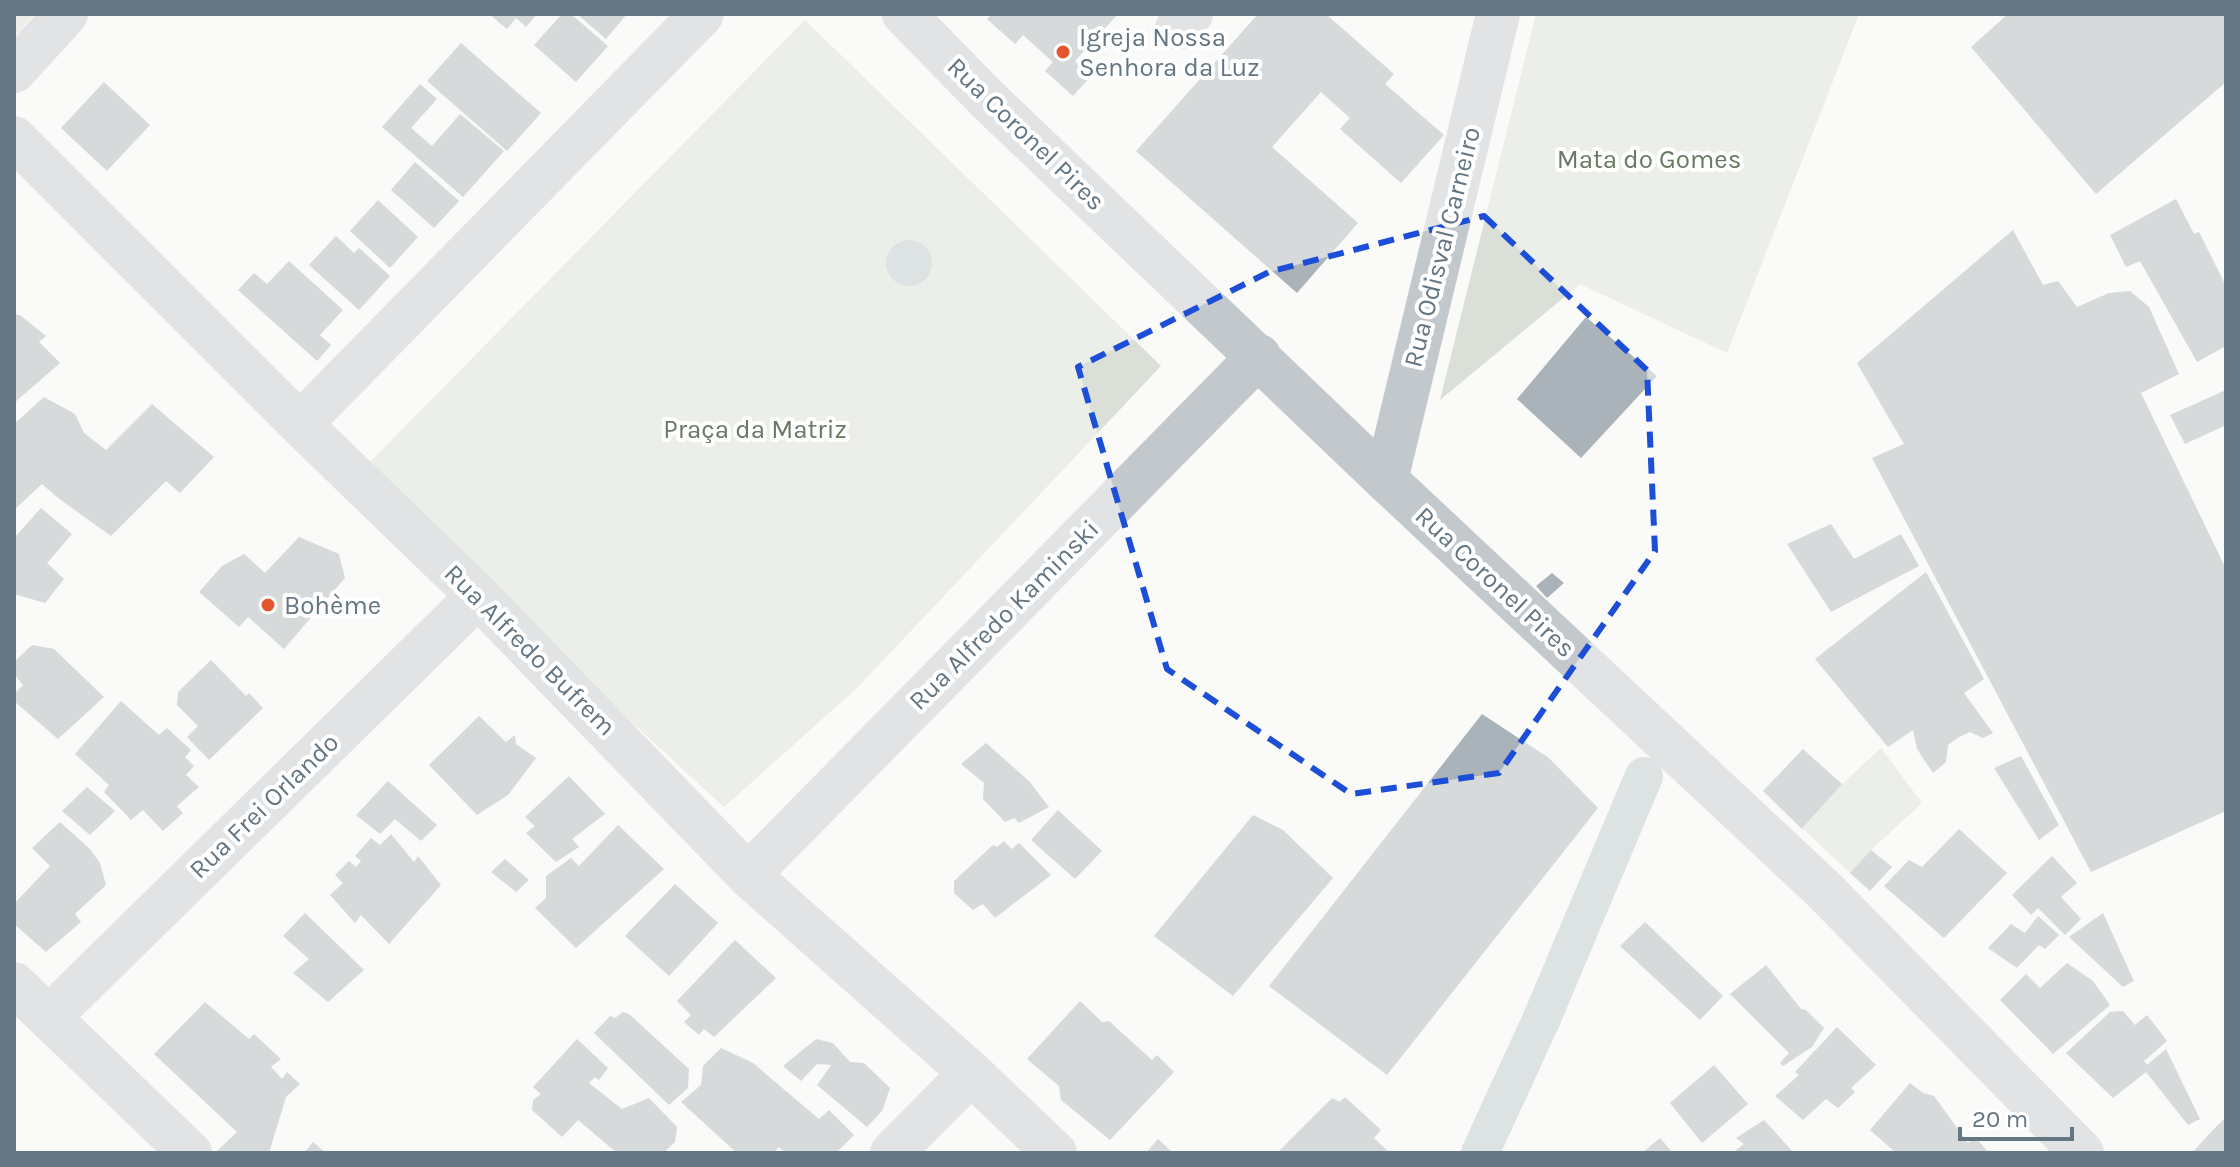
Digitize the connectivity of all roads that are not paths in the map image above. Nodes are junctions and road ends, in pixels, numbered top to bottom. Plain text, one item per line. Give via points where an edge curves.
1 (66, 14) edge
2 (702, 14) edge
3 (1498, 14) edge
4 (915, 18) edge
5 (14, 71) edge
6 (14, 138) edge
7 (1259, 356) junction
8 (300, 424) junction
9 (1386, 480) junction
10 (478, 596) junction
11 (748, 875) junction
12 (14, 984) edge
13 (49, 1017) junction
14 (971, 1073) junction
15 (190, 1153) edge
16 (892, 1153) edge
17 (1055, 1153) edge
18 (2082, 1153) edge

1 - 5 street
2 - 8 street
3 - 9 street, Rua Odisval Carneiro
4 - 7 street, Rua Coronel Pires via 986,98
6 - 8 street, Rua Alfredo Bufrem
7 - 9 street, Rua Coronel Pires
7 - 11 street, Rua Alfredo Kaminski
8 - 10 street, Rua Alfredo Bufrem
9 - 18 street, Rua Coronel Pires via 1824,890
10 - 11 street, Rua Alfredo Bufrem
10 - 13 street, Rua Frei Orlando
11 - 14 street, Rua Alfredo Bufrem
12 - 13 street
13 - 15 street
14 - 16 street
14 - 17 street, Rua Alfredo Bufrem

